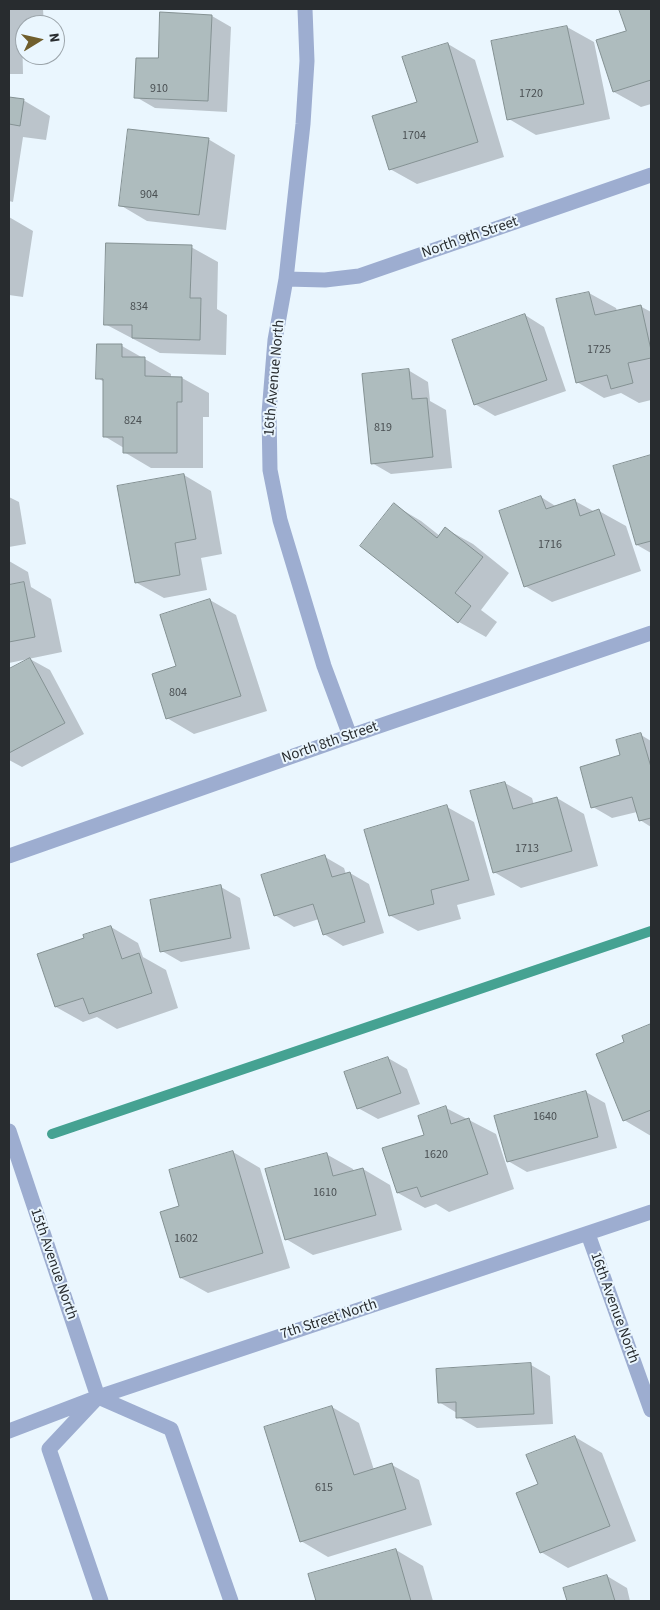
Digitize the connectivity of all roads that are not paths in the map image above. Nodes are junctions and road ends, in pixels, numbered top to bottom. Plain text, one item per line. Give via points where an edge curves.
1 (305, 9) edge
2 (651, 175) edge
3 (286, 279) junction
4 (651, 633) edge
5 (350, 736) junction
6 (9, 856) edge
7 (9, 1132) edge
8 (651, 1212) edge
9 (588, 1234) junction
10 (98, 1397) junction
11 (651, 1410) edge
12 (9, 1431) edge
13 (101, 1601) edge
14 (230, 1601) edge

1 - 3 street, 16th Avenue North via 307,60 303,124
2 - 3 street, North 9th Street via 359,276 326,280
3 - 5 street, 16th Avenue North via 275,340 269,413 270,470 280,520 324,666
4 - 5 street, North 8th Street
5 - 6 street, North 8th Street
7 - 10 street, 15th Avenue North
8 - 9 street, 7th Street North
9 - 10 street, 7th Street North
9 - 11 street, 16th Avenue North
10 - 12 street, 7th Street North
10 - 13 street via 49,1450
10 - 14 street via 171,1429

